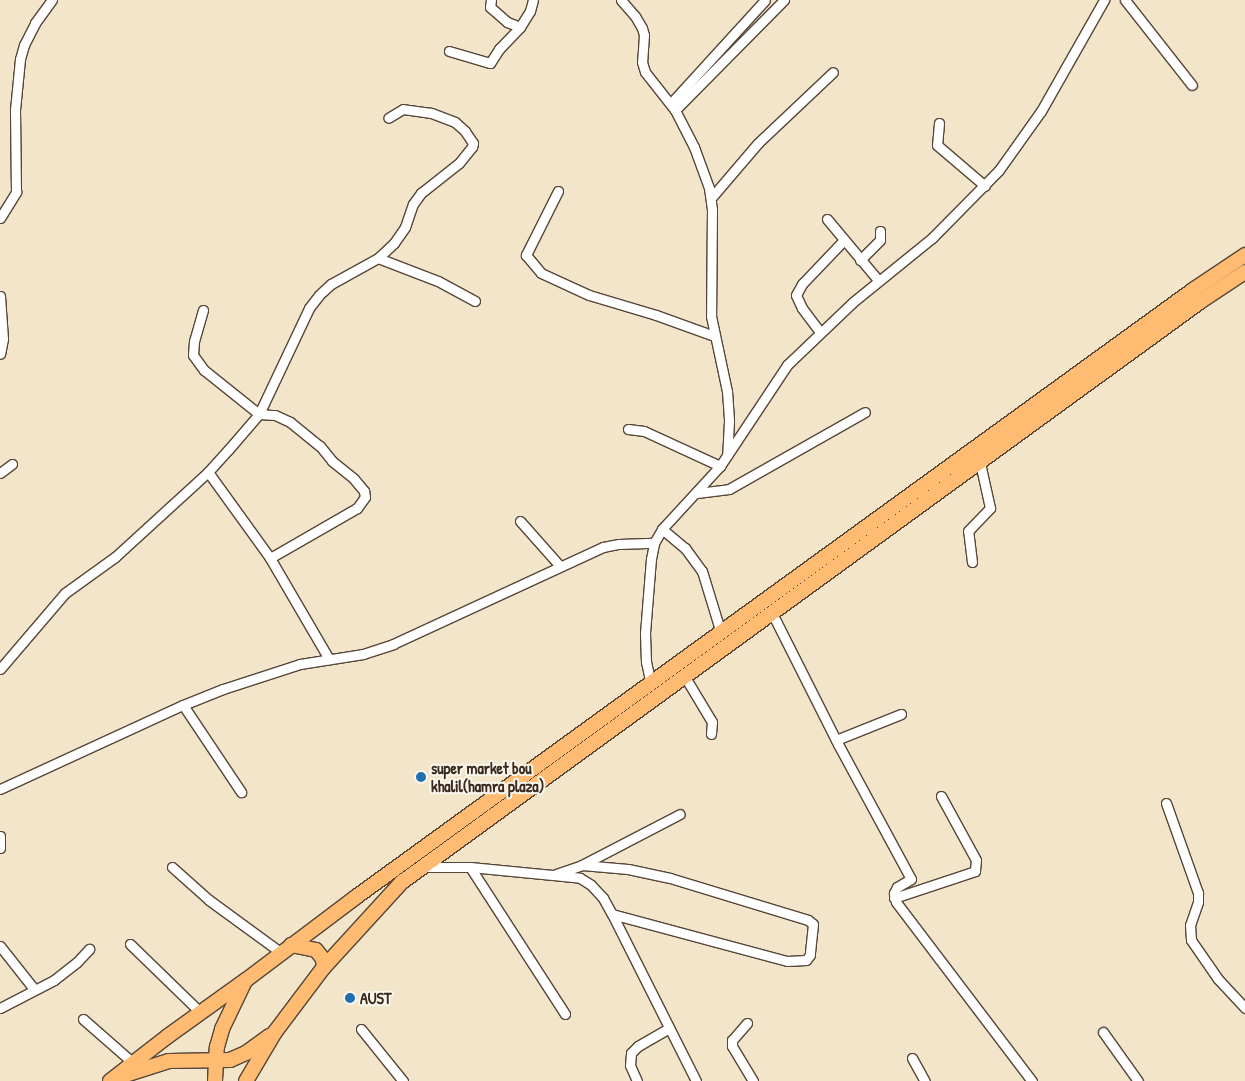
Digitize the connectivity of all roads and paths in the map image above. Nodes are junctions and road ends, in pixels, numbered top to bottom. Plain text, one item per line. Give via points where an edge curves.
1 (52, 0) edge
2 (492, 0) edge
3 (533, 0) edge
4 (621, 0) edge
5 (765, 0) edge
6 (784, 0) edge
7 (1104, 0) edge
8 (1125, 0) edge
9 (520, 27) junction
10 (449, 51) dead end
11 (833, 72) dead end
12 (1192, 86) dead end
13 (673, 106) junction
14 (388, 118) dead end
15 (940, 123) dead end
16 (985, 186) junction
17 (558, 191) dead end
18 (711, 198) junction
19 (0, 218) edge
20 (827, 220) dead end
21 (880, 231) dead end
22 (844, 242) junction
23 (1245, 255) edge
24 (378, 258) junction
25 (860, 260) junction
26 (1245, 272) edge
27 (878, 280) junction
28 (0, 296) edge
29 (475, 301) dead end
30 (203, 310) dead end
31 (820, 332) junction
32 (714, 336) junction
33 (0, 354) edge
34 (865, 412) dead end
35 (259, 414) junction
36 (628, 428) dead end
37 (727, 456) junction
38 (980, 463) junction
39 (12, 464) dead end
40 (720, 466) junction
41 (208, 472) junction
42 (0, 473) edge
43 (698, 493) junction
44 (520, 521) dead end
45 (662, 529) junction
46 (654, 543) junction
47 (270, 558) junction
48 (972, 562) dead end
49 (560, 566) junction
50 (772, 613) junction
51 (720, 633) junction
52 (329, 659) junction
53 (0, 669) edge
54 (685, 677) junction
55 (651, 685) junction
56 (183, 705) junction
57 (901, 714) dead end
58 (711, 734) dead end
59 (836, 740) junction
60 (0, 789) edge
61 (241, 792) dead end
62 (941, 796) dead end
63 (1166, 803) dead end
64 (680, 814) dead end
65 (0, 836) edge
66 (0, 848) edge
67 (582, 866) junction
68 (172, 867) dead end
69 (423, 867) junction
70 (470, 867) junction
71 (553, 875) junction
72 (894, 898) junction
73 (612, 914) junction
74 (130, 944) dead end
75 (0, 946) edge
76 (89, 949) dead end
77 (286, 949) junction
78 (324, 967) junction
79 (246, 980) junction
80 (34, 989) junction
81 (0, 1008) edge
82 (1245, 1008) edge
83 (200, 1012) junction
84 (565, 1014) dead end
85 (83, 1020) dead end
86 (747, 1023) dead end
87 (670, 1028) junction
88 (360, 1029) dead end
89 (275, 1032) junction
90 (1103, 1032) dead end
91 (220, 1034) junction
92 (253, 1048) junction
93 (912, 1058) dead end
94 (216, 1061) junction
95 (133, 1063) junction
96 (215, 1081) edge
97 (246, 1081) edge
98 (403, 1081) edge
99 (637, 1081) edge
100 (696, 1081) edge
101 (752, 1081) edge
102 (925, 1081) edge
103 (1032, 1081) edge
104 (1138, 1081) edge

1 - 19 street via 35,23 20,59 15,110 16,192
2 - 9 street via 490,7 507,22
3 - 9 street
4 - 13 street via 642,28 645,72
5 - 13 street
6 - 13 street
7 - 16 street via 1041,112
8 - 12 street
9 - 10 street via 490,63
11 - 18 street via 758,143
13 - 18 street via 704,170
14 - 24 street via 403,109 431,114 460,127 472,148 459,163 421,193 405,226
15 - 16 street via 938,145
16 - 27 street via 932,238
17 - 32 street via 526,255 541,273 589,295
18 - 32 street via 710,306
20 - 22 street
21 - 25 street via 880,240
22 - 25 street
22 - 31 street via 802,284 796,295
23 - 51 highway
24 - 29 street via 438,281
24 - 35 street via 331,284 319,295 300,325
25 - 27 street
26 - 38 highway
27 - 31 street
28 - 33 street via 3,339
30 - 35 street via 193,355 204,370
31 - 37 street via 787,365
32 - 37 street via 727,391
34 - 43 street via 730,489
35 - 41 street
35 - 47 street via 275,415 290,422 361,485 365,497 358,508
36 - 40 street via 644,431
37 - 40 street
38 - 48 street via 990,508 968,531
38 - 50 highway
39 - 42 street
40 - 43 street
41 - 47 street
41 - 53 street via 115,557 65,593
43 - 45 street
44 - 49 street
45 - 46 street
45 - 51 street via 685,548 702,571
46 - 49 street via 603,547
46 - 55 street via 645,633
47 - 52 street
49 - 52 street via 393,644 363,654
50 - 54 highway
50 - 59 street
51 - 55 highway
52 - 56 street via 278,670
54 - 58 street via 712,722
54 - 69 highway
55 - 77 highway
56 - 60 street
56 - 61 street
57 - 59 street
59 - 72 street via 911,879 897,887
62 - 72 street via 976,860 975,871
63 - 82 street via 1198,893 1190,926 1191,940 1218,979
64 - 67 street
65 - 66 street
67 - 71 street
67 - 73 street via 628,869 670,878 808,920 813,924 810,955 806,960 788,962
68 - 77 street via 209,900
69 - 70 street
69 - 78 highway via 402,882
70 - 71 street
70 - 84 street
71 - 73 street via 580,878 591,885
72 - 103 street
73 - 87 street
74 - 83 street
75 - 80 street
76 - 80 street via 67,971
77 - 78 highway via 316,950 323,959
77 - 79 highway
78 - 89 highway
79 - 83 highway
79 - 91 highway
80 - 81 street
83 - 95 highway
85 - 95 street
86 - 101 street via 732,1040 732,1046
87 - 99 street via 630,1053 630,1065
87 - 100 street
88 - 98 street
89 - 92 highway
89 - 97 highway
90 - 104 street
91 - 92 highway via 231,1048
91 - 94 highway
92 - 94 highway via 230,1060
93 - 102 street
94 - 95 highway via 160,1063 110,1081
94 - 96 highway

